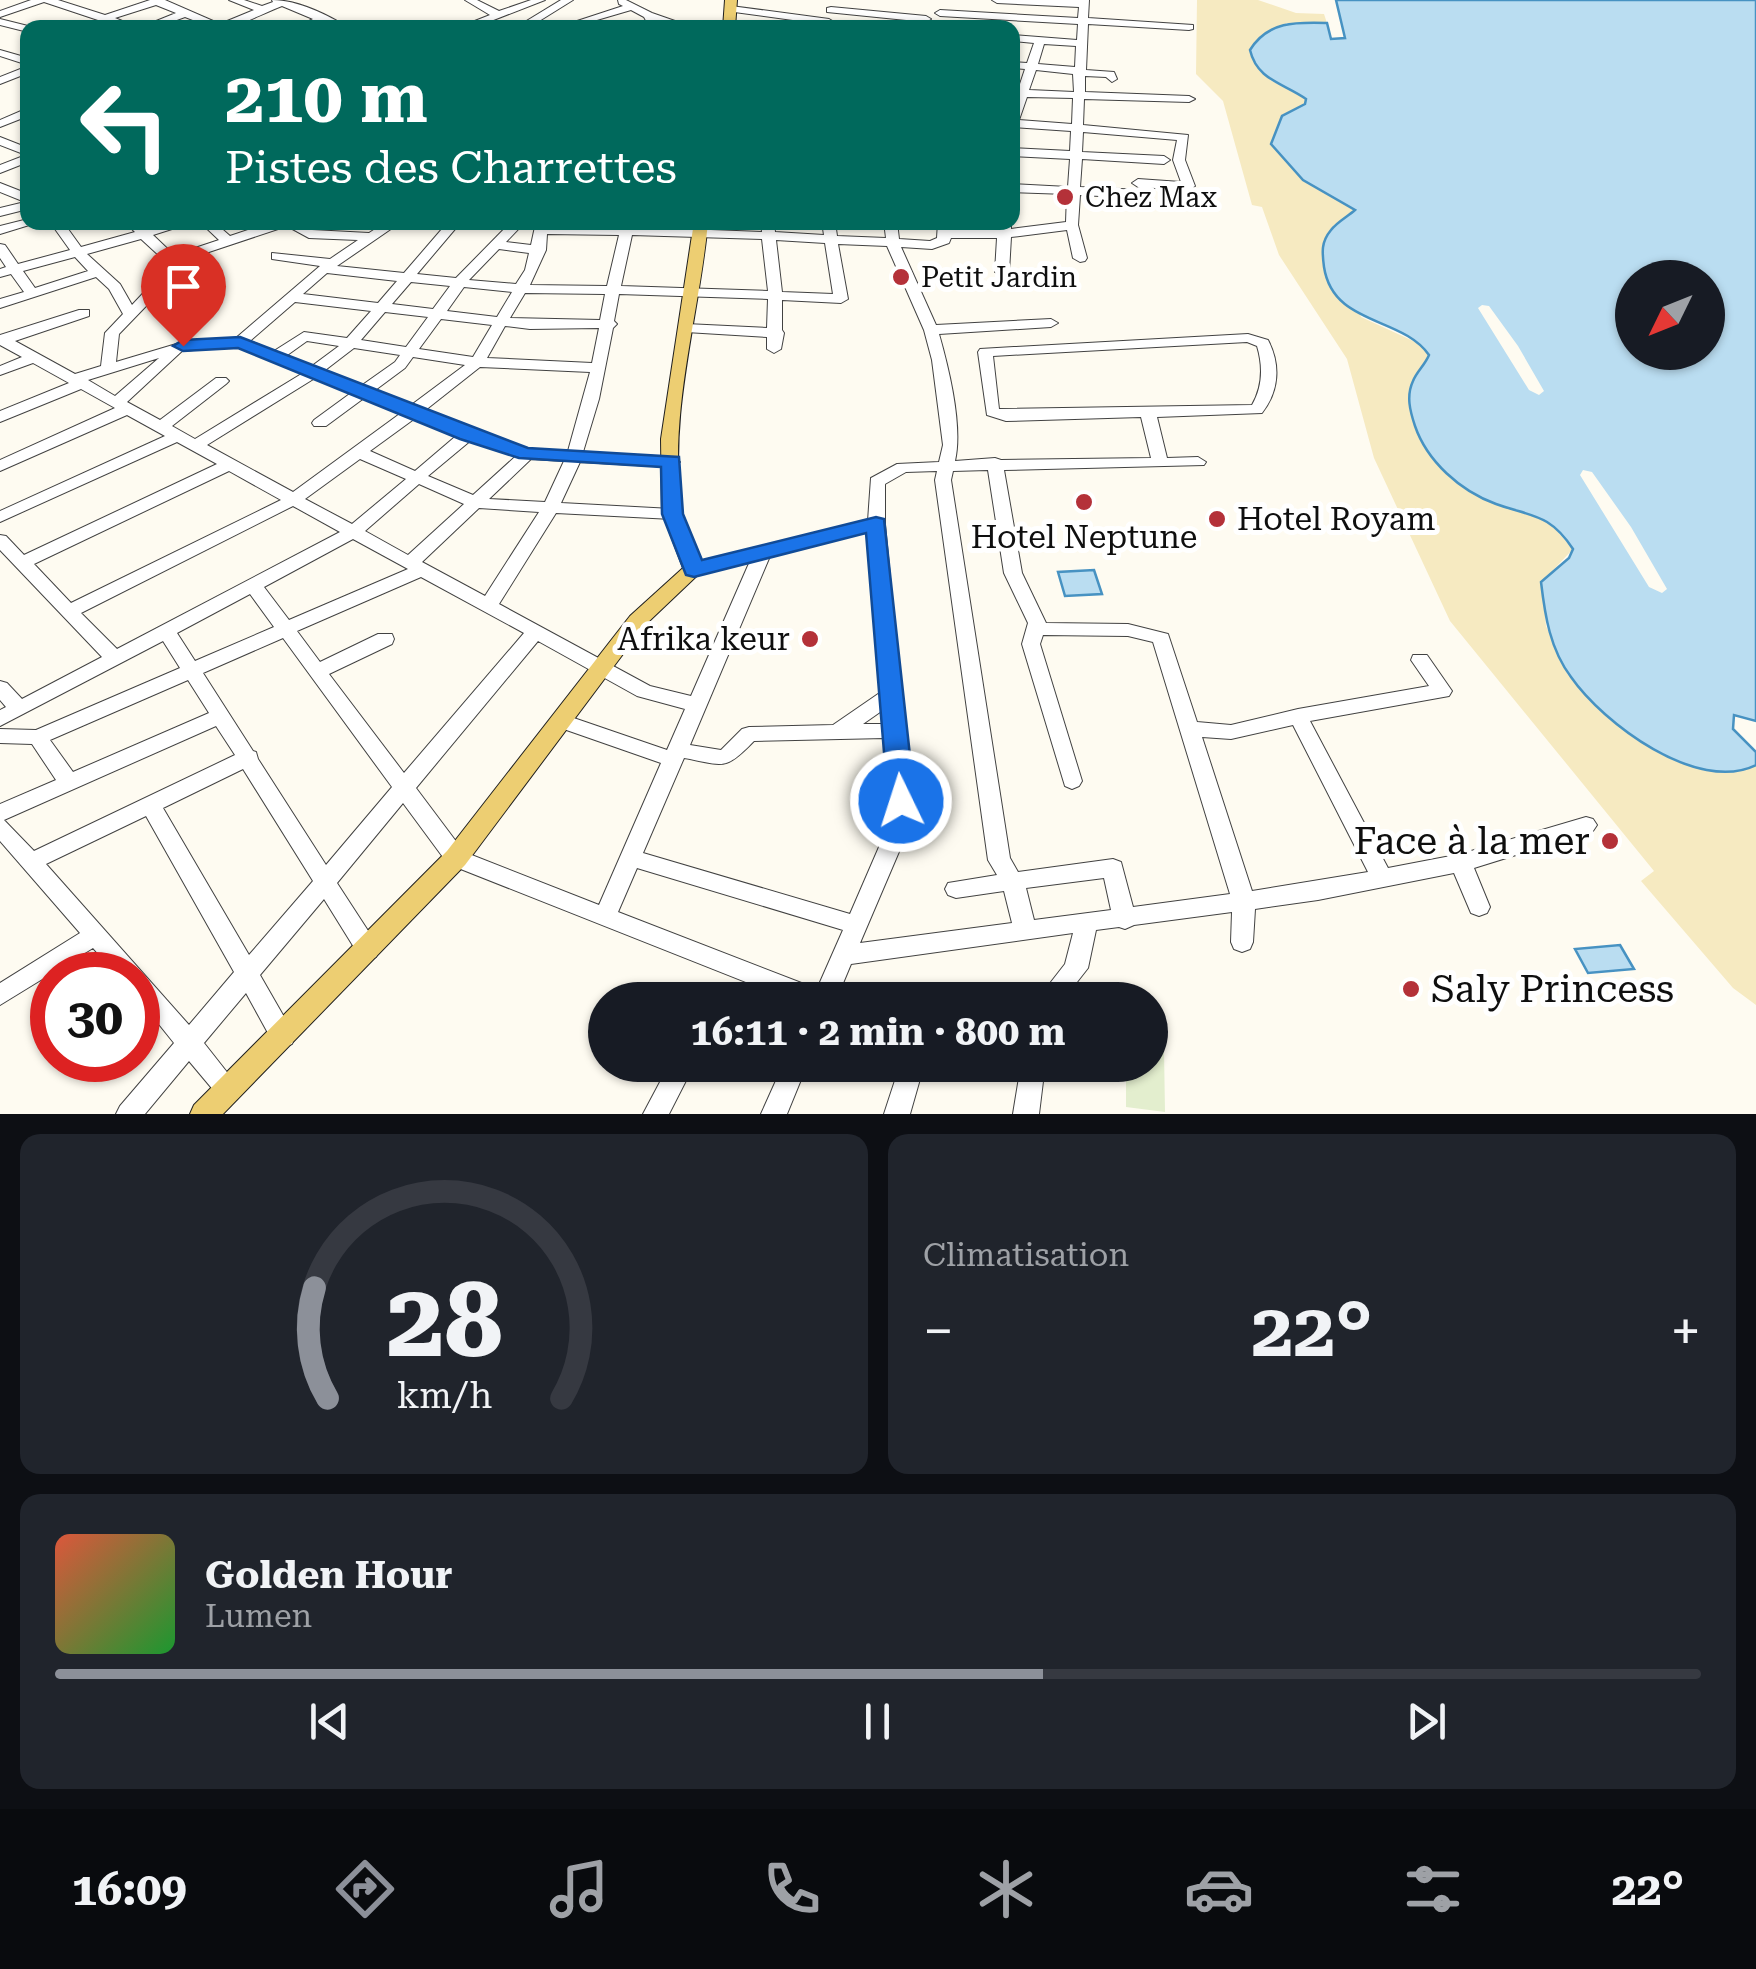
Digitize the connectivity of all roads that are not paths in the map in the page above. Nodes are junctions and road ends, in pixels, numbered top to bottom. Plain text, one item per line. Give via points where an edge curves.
1 (45, 0) edge
2 (104, 0) edge
3 (234, 0) edge
4 (540, 0) edge
5 (568, 0) edge
6 (982, 0) edge
7 (997, 0) edge
8 (158, 1) edge
9 (279, 1) edge
10 (475, 1) edge
11 (1030, 1) edge
12 (625, 2) edge
13 (781, 2) edge
14 (1083, 2) edge
15 (299, 3) edge
16 (731, 4) edge
17 (832, 5) edge
18 (77, 9) junction
19 (262, 10) junction
20 (185, 12) junction
21 (548, 12) junction
22 (940, 13) dead end
23 (0, 14) edge
24 (501, 14) junction
25 (648, 15) junction
26 (775, 15) junction
27 (891, 15) junction
28 (978, 16) junction
29 (106, 18) junction
30 (324, 18) junction
31 (1024, 18) junction
32 (536, 19) joint
33 (926, 19) dead end
34 (112, 20) edge
35 (164, 20) edge
36 (201, 20) edge
37 (234, 20) edge
38 (319, 20) edge
39 (328, 20) edge
40 (484, 20) edge
41 (565, 20) edge
42 (589, 20) edge
43 (650, 20) edge
44 (664, 20) edge
45 (802, 20) edge
46 (887, 20) edge
47 (976, 20) edge
48 (1081, 20) junction
49 (1189, 27) dead end
50 (1020, 30) edge
51 (1020, 39) edge
52 (1040, 41) junction
53 (1078, 43) junction
54 (1020, 66) edge
55 (1028, 67) junction
56 (1078, 72) junction
57 (1112, 78) dead end
58 (1020, 86) edge
59 (1020, 93) edge
60 (1154, 93) junction
61 (1078, 96) junction
62 (1190, 100) dead end
63 (1020, 123) edge
64 (1078, 126) junction
65 (1160, 132) junction
66 (1020, 152) edge
67 (1078, 155) junction
68 (1164, 160) dead end
69 (1138, 184) junction
70 (1020, 188) edge
71 (1075, 191) junction
72 (1146, 212) dead end
73 (1072, 225) junction
74 (1020, 227) edge
75 (62, 230) edge
76 (137, 230) edge
77 (162, 230) edge
78 (215, 230) edge
79 (264, 230) edge
80 (302, 230) edge
81 (343, 230) edge
82 (382, 230) edge
83 (448, 230) edge
84 (511, 230) edge
85 (542, 230) edge
86 (627, 230) edge
87 (700, 230) edge
88 (767, 230) edge
89 (773, 230) edge
90 (829, 230) edge
91 (891, 230) edge
92 (943, 230) edge
93 (1005, 230) edge
94 (142, 236) junction
95 (334, 236) junction
96 (370, 237) junction
97 (830, 240) junction
98 (229, 242) junction
99 (496, 244) junction
100 (893, 244) junction
101 (0, 248) edge
102 (539, 250) junction
103 (80, 252) junction
104 (277, 256) dead end
105 (1080, 258) dead end
106 (172, 260) junction
107 (328, 266) junction
108 (6, 272) edge
109 (99, 272) junction
110 (1002, 272) dead end
111 (403, 279) junction
112 (459, 286) junction
113 (520, 289) junction
114 (614, 290) junction
115 (692, 291) junction
116 (32, 294) junction
117 (775, 295) junction
118 (292, 297) junction
119 (0, 304) edge
120 (379, 308) junction
121 (84, 313) dead end
122 (129, 313) junction
123 (440, 316) junction
124 (499, 322) junction
125 (1051, 323) dead end
126 (610, 324) junction
127 (686, 328) junction
128 (930, 330) junction
129 (777, 332) junction
130 (1, 340) edge
131 (240, 342) junction
132 (351, 342) junction
133 (183, 346) junction
134 (774, 349) dead end
135 (414, 350) junction
136 (277, 355) junction
137 (34, 358) junction
138 (477, 362) junction
139 (108, 368) junction
140 (599, 368) junction
141 (0, 372) edge
142 (313, 373) junction
143 (79, 381) junction
144 (220, 381) dead end
145 (365, 394) junction
146 (121, 406) junction
147 (414, 413) junction
148 (1142, 414) junction
149 (0, 417) edge
150 (320, 424) dead end
151 (169, 432) junction
152 (467, 435) junction
153 (196, 446) junction
154 (358, 452) junction
155 (526, 454) junction
156 (574, 457) junction
157 (1155, 461) junction
158 (672, 462) junction
159 (1198, 462) dead end
160 (995, 463) junction
161 (229, 465) junction
162 (0, 466) edge
163 (944, 466) junction
164 (417, 478) junction
165 (293, 500) junction
166 (476, 503) junction
167 (550, 506) junction
168 (672, 514) junction
169 (0, 517) edge
170 (876, 524) junction
171 (352, 533) junction
172 (0, 540) edge
173 (763, 552) junction
174 (24, 562) junction
175 (416, 567) junction
176 (694, 569) junction
177 (254, 585) junction
178 (490, 603) junction
179 (71, 610) junction
180 (1037, 629) junction
181 (166, 630) junction
182 (285, 630) junction
183 (537, 630) junction
184 (386, 639) dead end
185 (114, 658) junction
186 (1420, 660) dead end
187 (602, 667) junction
188 (192, 670) junction
189 (316, 672) junction
190 (0, 688) edge
191 (892, 694) junction
192 (699, 705) junction
193 (19, 708) junction
194 (221, 716) junction
195 (1298, 716) junction
196 (0, 719) edge
197 (562, 721) junction
198 (1188, 728) junction
199 (896, 731) junction
200 (839, 732) junction
201 (0, 736) edge
202 (38, 737) junction
203 (676, 755) junction
204 (249, 756) junction
205 (1072, 781) dead end
206 (68, 782) junction
207 (402, 786) junction
208 (150, 804) junction
209 (0, 813) edge
210 (1586, 826) dead end
211 (0, 827) edge
212 (15, 858) edge
213 (456, 858) junction
214 (631, 858) junction
215 (1462, 863) junction
216 (1382, 878) junction
217 (327, 879) junction
218 (1013, 882) junction
219 (956, 889) dead end
220 (1244, 902) junction
221 (1479, 907) dead end
222 (605, 916) junction
223 (1125, 920) junction
224 (1086, 925) junction
225 (856, 926) junction
226 (1026, 932) junction
227 (96, 934) junction
228 (1242, 942) dead end
229 (368, 950) junction
230 (111, 952) edge
231 (843, 955) junction
232 (247, 974) junction
233 (774, 982) edge
234 (829, 982) edge
235 (1064, 982) edge
236 (0, 995) edge
237 (160, 1008) edge
238 (284, 1036) junction
239 (188, 1042) junction
240 (673, 1082) edge
241 (788, 1082) edge
242 (906, 1082) edge
243 (1030, 1082) edge
244 (228, 1090) junction
245 (129, 1114) edge
246 (204, 1114) edge
247 (656, 1114) edge
248 (774, 1114) edge
249 (896, 1114) edge
250 (1026, 1114) edge

1 - 18 street
1 - 23 street
2 - 18 street
3 - 19 street
4 - 24 street
5 - 21 street
6 - 28 street
7 - 11 street
8 - 20 street
8 - 29 street
9 - 15 street
9 - 19 street
10 - 24 street
11 - 14 street
11 - 31 street
12 - 25 street
12 - 42 street
13 - 26 street
14 - 48 street
15 - 30 street
16 - 26 street
17 - 27 street
18 - 29 street
19 - 37 street
20 - 35 street
20 - 36 street
21 - 32 street
21 - 41 street
22 - 28 street
24 - 32 street
24 - 40 street
25 - 43 street
25 - 44 street
26 - 45 street
27 - 33 street
27 - 46 street
28 - 31 street
28 - 47 street
29 - 34 street
30 - 38 street
30 - 39 street
31 - 48 street
31 - 50 street
48 - 49 street
48 - 53 street
51 - 52 street
52 - 53 street
52 - 55 street
53 - 56 street
54 - 55 street
55 - 56 street
55 - 58 street
56 - 57 street
56 - 61 street
59 - 61 street
60 - 61 street
60 - 62 street
60 - 65 street
61 - 64 street
63 - 64 street
64 - 65 street
64 - 67 street
65 - 69 street via 1184,137 1179,158 1189,186
66 - 67 street
67 - 68 street
67 - 71 street
69 - 71 street
69 - 72 street
70 - 71 street
71 - 73 street
73 - 74 street
73 - 105 street
75 - 103 street
76 - 94 street
77 - 94 street
78 - 98 street
79 - 98 street
80 - 95 street
81 - 95 street
82 - 96 street
83 - 111 street
84 - 99 street
85 - 102 street
86 - 114 street
87 - 115 main road
88 - 117 street
89 - 97 street
90 - 97 street
91 - 100 street
92 - 100 street via 939,244
93 - 110 street
94 - 103 street
94 - 106 street
95 - 96 street
96 - 107 street
97 - 100 street
97 - 117 street via 841,300
98 - 106 street
99 - 102 street
99 - 112 street
100 - 128 street
101 - 108 street
102 - 113 street
103 - 108 street
103 - 109 street
104 - 107 street
106 - 122 street via 173,270
107 - 111 street
107 - 118 street
108 - 116 street
109 - 116 street
109 - 122 street
111 - 112 street
111 - 120 street
112 - 113 street
112 - 123 street
113 - 114 street
113 - 124 street
114 - 115 street
114 - 126 street
115 - 117 street
115 - 127 main road
116 - 119 street
117 - 129 street
118 - 120 street
118 - 131 street
120 - 123 street
120 - 132 street
121 - 130 street
122 - 139 street via 112,333
123 - 124 street
123 - 135 street
124 - 126 street
124 - 138 street
125 - 128 street
126 - 140 street
127 - 129 street
127 - 158 main road via 674,380
128 - 163 street via 951,436
129 - 134 street
130 - 137 street
131 - 133 street
131 - 136 street
132 - 135 street
132 - 136 street via 300,336
132 - 142 street
133 - 139 street
133 - 146 street
135 - 138 street
135 - 145 street
136 - 142 street
137 - 141 street
137 - 143 street
138 - 140 street
138 - 147 street
139 - 143 street
140 - 156 street
142 - 145 street
142 - 153 street
143 - 146 street
143 - 149 street
144 - 151 street
145 - 147 street
145 - 150 street
146 - 151 street
146 - 162 street
147 - 152 street
147 - 154 street
148 - 148 street via 997,416 982,354 1234,338 1256,338 1266,348 1268,383 1257,410
148 - 157 street
151 - 153 street
151 - 169 street
152 - 155 street
152 - 164 street
153 - 161 street
154 - 164 street
154 - 165 street
155 - 156 street
155 - 166 street
156 - 158 street
156 - 167 street
157 - 159 street
157 - 160 street
158 - 168 main road
160 - 163 street
160 - 180 street via 1013,573
161 - 165 street
161 - 174 street
163 - 170 street via 904,467 879,478
163 - 218 street via 999,860
164 - 166 street
164 - 171 street
165 - 171 street
165 - 179 street
166 - 167 street
166 - 175 street
167 - 168 street
167 - 178 street
168 - 176 main road
170 - 173 street
170 - 191 street
171 - 175 street
171 - 177 street
172 - 174 street
173 - 176 street
173 - 192 street
174 - 179 street
175 - 178 street
175 - 182 street
176 - 187 main road via 637,621
177 - 181 street
177 - 182 street
178 - 183 street
179 - 185 street
180 - 198 street via 1156,634
180 - 205 street via 1030,644
181 - 185 street
181 - 188 street
182 - 188 street
182 - 189 street
183 - 187 street
183 - 207 street
184 - 189 street
185 - 193 street
186 - 195 street via 1442,691
187 - 192 street via 644,691
187 - 197 main road
188 - 194 street
188 - 202 street
189 - 207 street
190 - 193 street
191 - 199 street
191 - 200 street
192 - 203 street
193 - 196 street
194 - 204 street
194 - 206 street
195 - 198 street via 1231,732
195 - 216 street
197 - 203 street
197 - 213 main road
198 - 220 street
199 - 200 street
199 - 225 street via 896,827
200 - 203 street via 749,734 725,758
201 - 202 street
202 - 206 street
203 - 214 street
204 - 208 street
204 - 217 street
206 - 209 street
207 - 213 street
207 - 217 street
208 - 212 street
208 - 232 street
210 - 215 street
211 - 212 street
212 - 227 street
213 - 222 street
213 - 229 main road
214 - 222 street
214 - 225 street
215 - 216 street
215 - 221 street
216 - 220 street
217 - 229 street
217 - 232 street
218 - 219 street
218 - 223 street via 1113,868
218 - 226 street
220 - 223 street
220 - 228 street
222 - 233 street
223 - 224 street
224 - 226 street
224 - 235 street via 1076,968
225 - 231 street
226 - 231 street
227 - 230 street
227 - 236 street
229 - 238 main road
231 - 234 street
232 - 238 street
232 - 239 street
237 - 239 street
238 - 244 main road
239 - 244 street
239 - 245 street
240 - 247 street
241 - 248 street
242 - 249 street
243 - 250 street
244 - 246 main road

